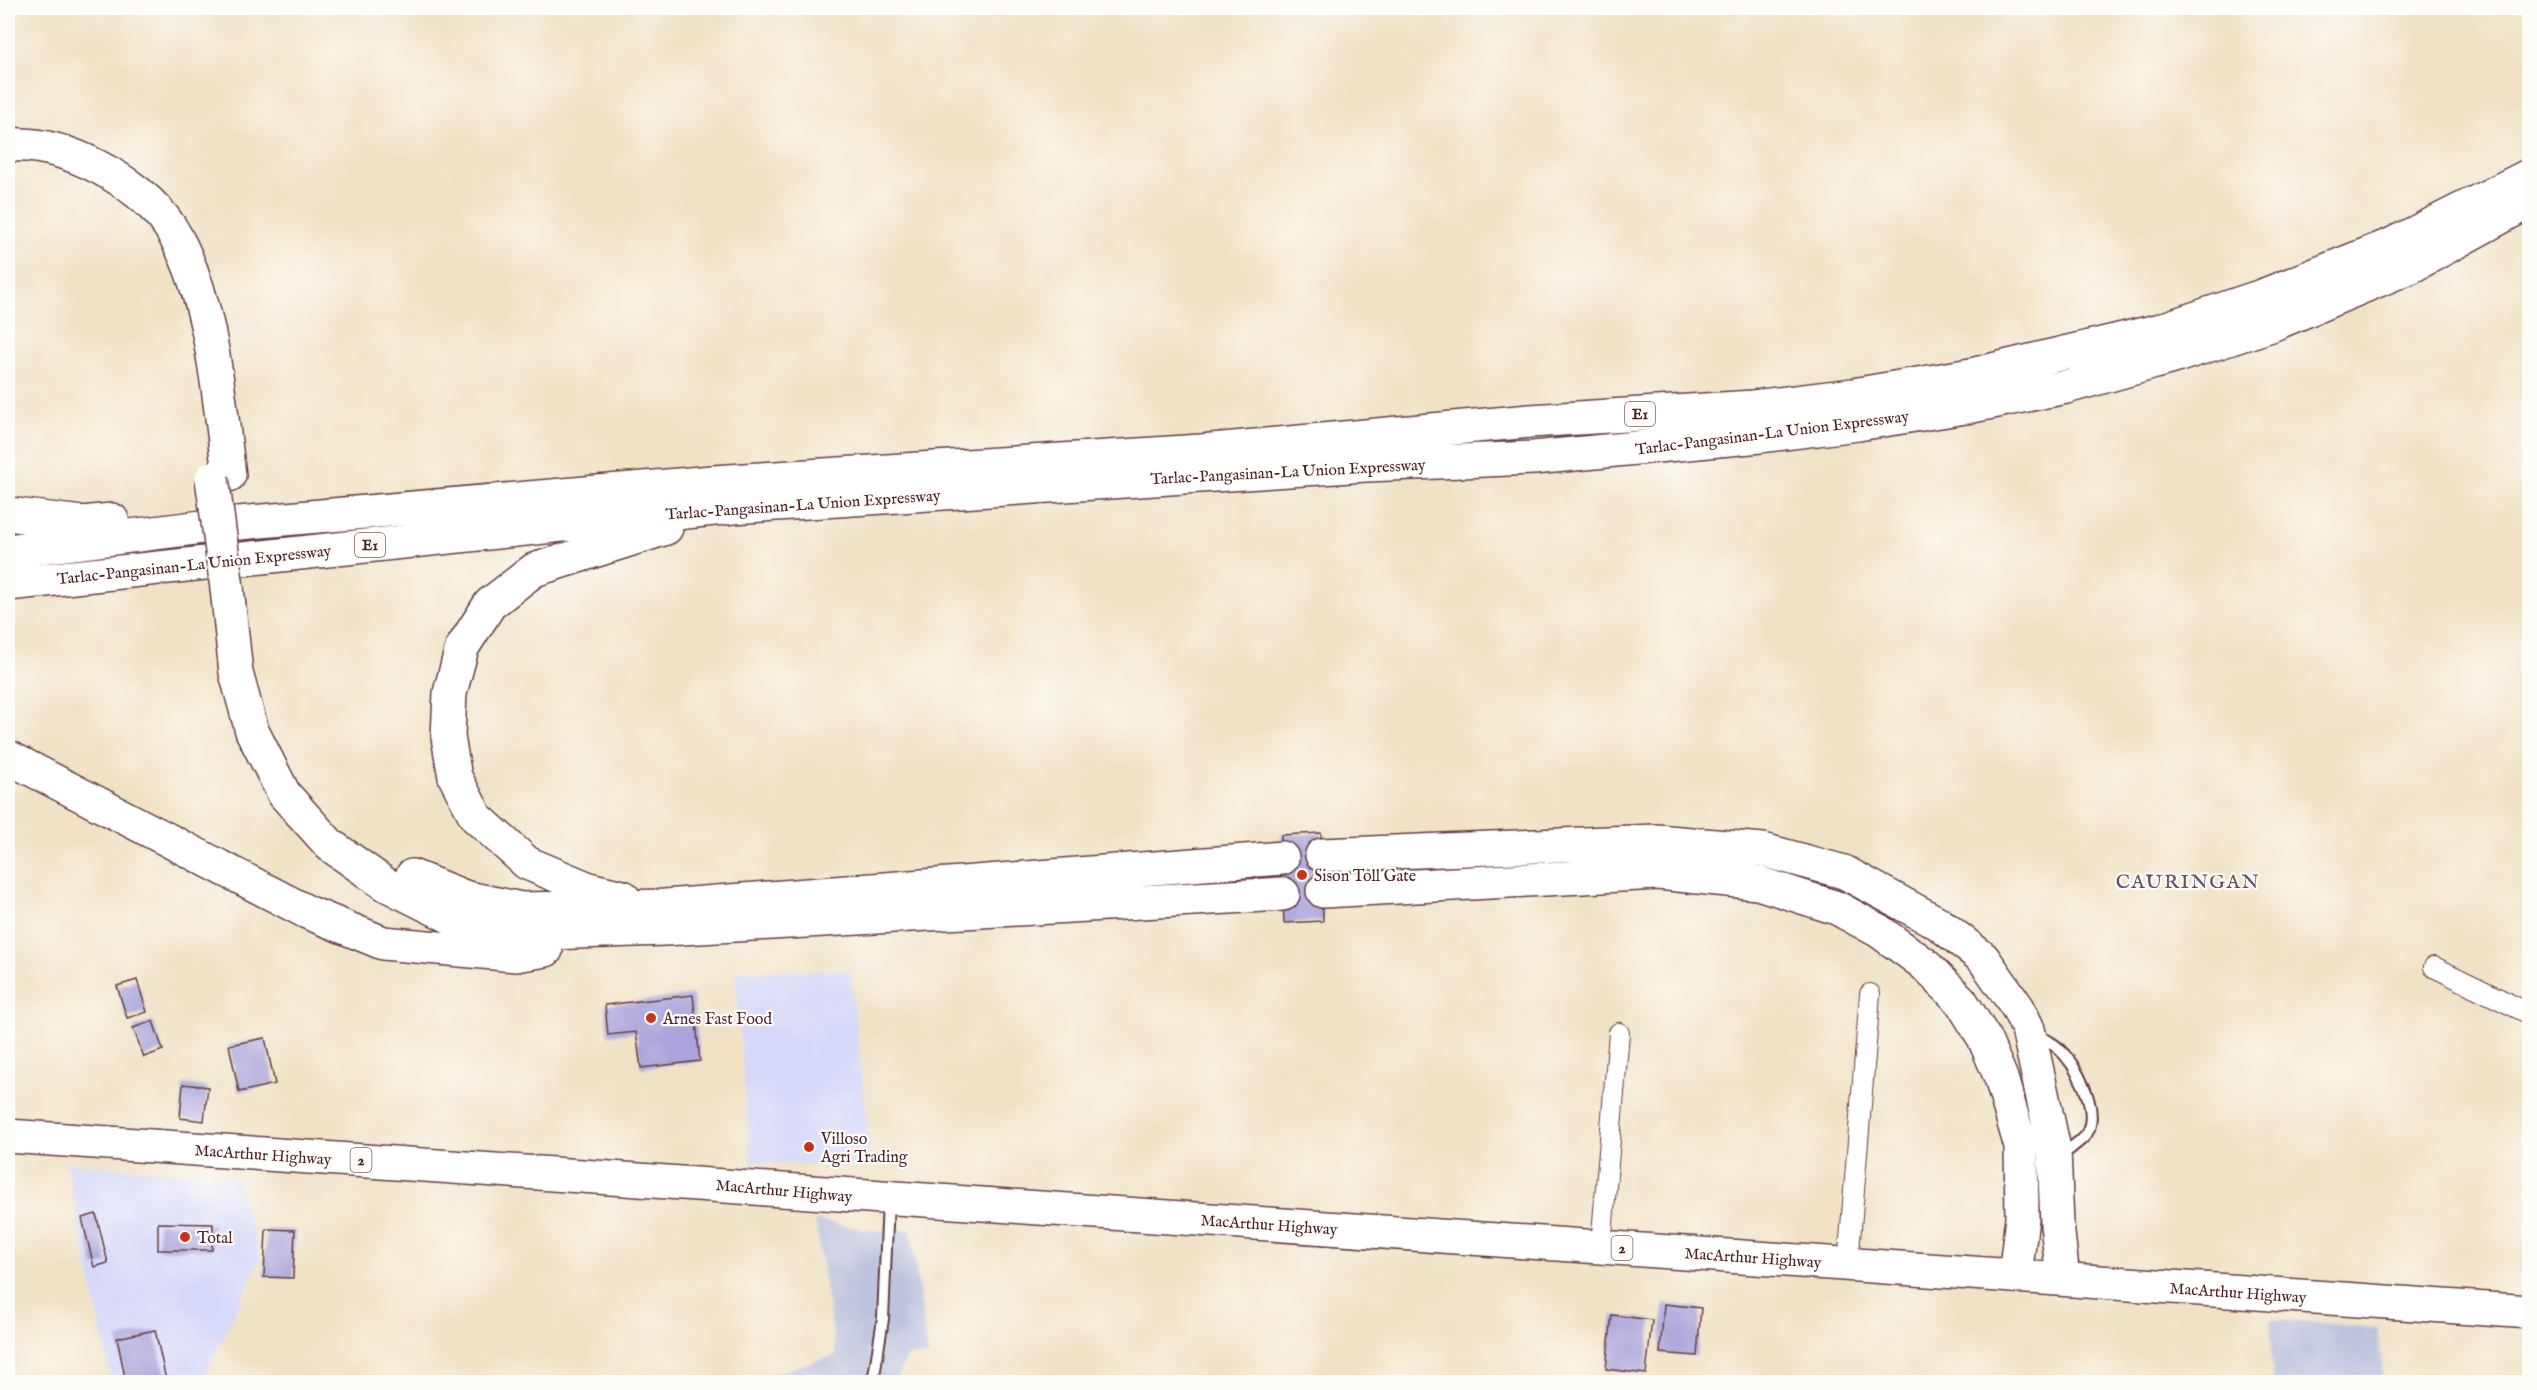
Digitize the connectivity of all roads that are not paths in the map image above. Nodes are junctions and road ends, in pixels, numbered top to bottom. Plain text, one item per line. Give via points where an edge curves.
1 (8, 145) edge
2 (8, 166) edge
3 (2529, 175) edge
4 (2529, 201) edge
5 (1532, 439) junction
6 (221, 476) junction
7 (733, 507) junction
8 (8, 514) edge
9 (227, 524) junction
10 (8, 551) edge
11 (8, 584) edge
12 (8, 757) edge
13 (1322, 855) dead end
14 (1282, 858) dead end
15 (1323, 891) dead end
16 (1283, 894) dead end
17 (664, 918) junction
18 (2434, 967) dead end
19 (1870, 994) dead end
20 (2529, 1014) edge
21 (2028, 1029) junction
22 (1619, 1033) dead end
23 (8, 1136) edge
24 (2038, 1148) junction
25 (888, 1198) junction
26 (1601, 1246) junction
27 (1848, 1264) junction
28 (2015, 1276) junction
29 (2063, 1279) junction
30 (2529, 1312) edge
31 (873, 1383) edge

1 - 6 highway via 56,150 89,162 141,196 169,226 194,278 210,335
2 - 6 highway via 49,170 81,180 143,226 175,287
3 - 5 highway, Tarlac-Pangasinan-La Union Expressway / E1 via 2393,244 2262,296 2161,330 1971,375
4 - 5 highway, Tarlac-Pangasinan-La Union Expressway / E1 via 2412,266 2271,325 2066,387 1972,406 1760,436
5 - 7 highway, Tarlac-Pangasinan-La Union Expressway / E1 via 1366,465
5 - 9 highway, Tarlac-Pangasinan-La Union Expressway / E1 via 1201,451 713,482
6 - 17 highway via 236,587 274,730 303,784 346,830 399,871 467,898 521,909
7 - 11 highway, Tarlac-Pangasinan-La Union Expressway / E1
7 - 17 highway via 534,570 490,604 462,648 450,693 448,738 455,777 476,817 527,863
8 - 9 highway via 82,523 153,516
9 - 10 highway, Tarlac-Pangasinan-La Union Expressway / E1
12 - 17 highway via 307,912 382,943 516,955
13 - 21 highway via 1656,841 1763,850 1844,872 1938,923 1983,958
14 - 17 highway
15 - 24 highway via 1658,873 1758,883 1837,908 1879,931 1923,963 1961,1001 1984,1038
16 - 17 highway
18 - 20 street
19 - 27 street
21 - 24 highway
21 - 24 lane via 2057,1047 2076,1071 2088,1096 2091,1119 2087,1134 2070,1149
22 - 26 street
23 - 25 highway, MacArthur Highway / 2
24 - 28 highway via 2022,1218
24 - 29 highway via 2056,1224
25 - 26 highway, MacArthur Highway / 2
25 - 31 lane via 883,1319
26 - 27 highway, MacArthur Highway / 2
27 - 28 highway, MacArthur Highway / 2
28 - 29 highway, MacArthur Highway / 2
29 - 30 highway, MacArthur Highway / 2

